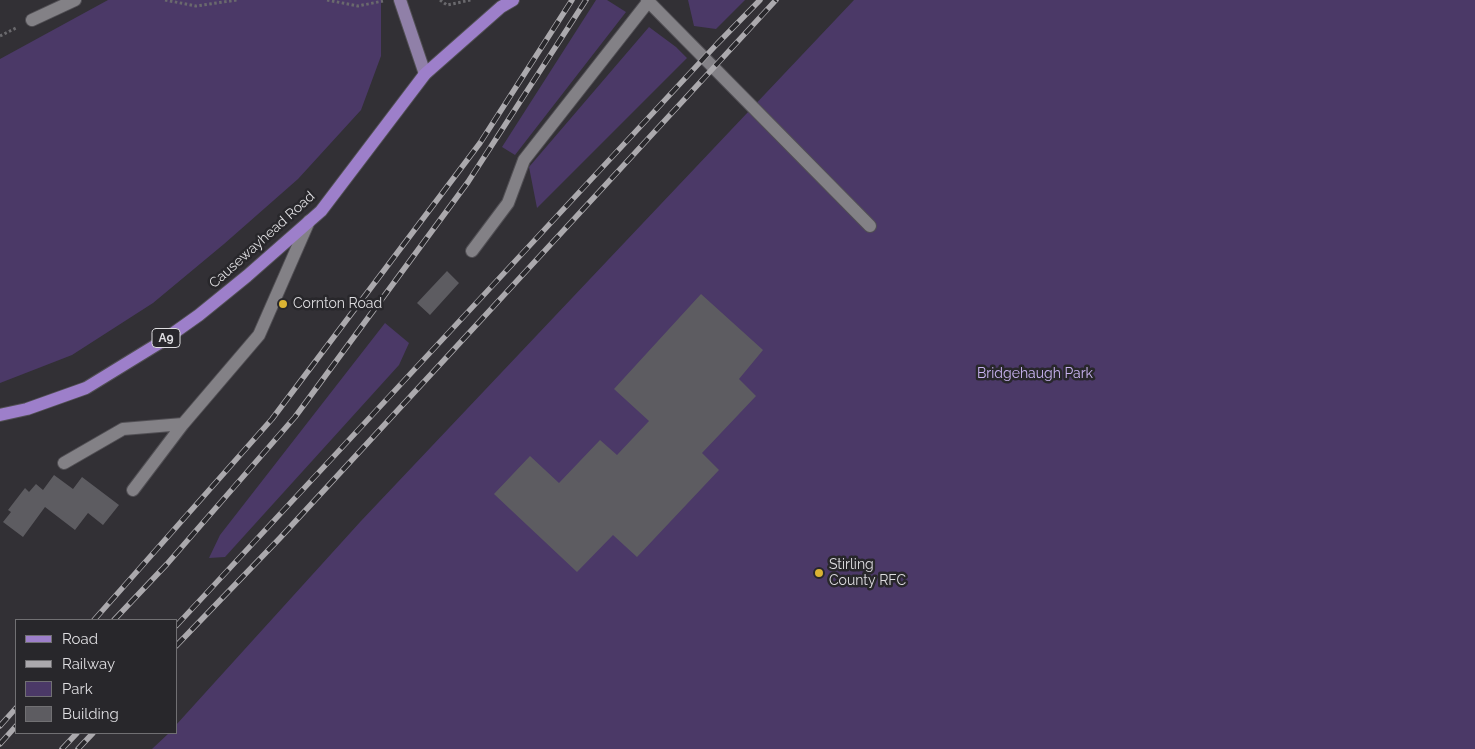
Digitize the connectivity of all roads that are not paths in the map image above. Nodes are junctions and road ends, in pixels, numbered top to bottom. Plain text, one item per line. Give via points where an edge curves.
1 (75, 0) edge
2 (394, 0) edge
3 (514, 0) edge
4 (647, 1) edge
5 (32, 20) dead end
6 (425, 74) junction
7 (309, 221) junction
8 (870, 226) dead end
9 (472, 251) dead end
10 (0, 415) edge
11 (183, 424) junction
12 (64, 463) dead end
13 (133, 490) dead end

1 - 5 street
2 - 6 main road
3 - 6 main road, Causewayhead Road / A9 via 501,7
4 - 8 street
4 - 9 street via 524,160 508,203
6 - 7 main road, Causewayhead Road / A9 via 321,211
7 - 10 main road, Causewayhead Road / A9 via 247,276 161,342 86,388
7 - 11 street via 259,335
11 - 12 street via 124,428
11 - 13 street

